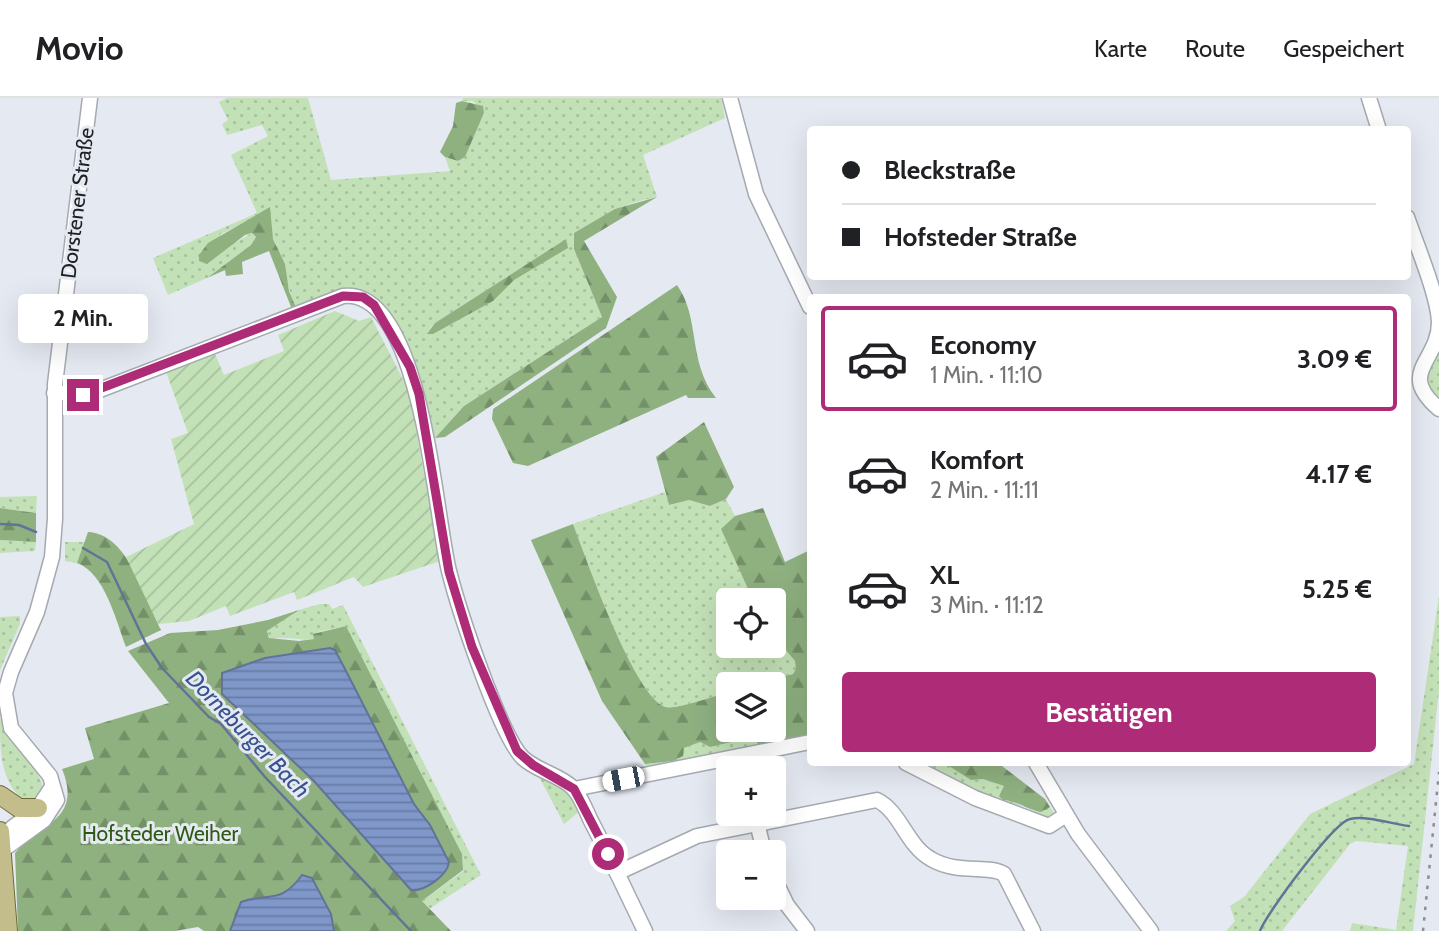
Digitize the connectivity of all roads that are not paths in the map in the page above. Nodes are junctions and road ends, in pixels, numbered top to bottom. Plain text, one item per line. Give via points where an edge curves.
1 (90, 98) edge
2 (730, 98) edge
3 (1368, 98) edge
4 (1378, 126) edge
5 (1411, 230) edge
6 (807, 301) edge
7 (54, 393) junction
8 (1439, 409) edge
9 (807, 743) edge
10 (764, 756) edge
11 (716, 766) edge
12 (912, 766) edge
13 (1038, 766) edge
14 (52, 787) junction
15 (574, 789) junction
16 (0, 794) edge
17 (38, 808) junction
18 (786, 814) edge
19 (1070, 819) junction
20 (732, 826) edge
21 (1, 842) edge
22 (617, 873) junction
23 (786, 903) edge
24 (1150, 929) edge
25 (8, 931) edge
26 (645, 931) edge
27 (807, 931) edge
28 (1033, 931) edge

1 - 7 street, Dorstener Straße
2 - 6 street via 756,194
3 - 4 street
5 - 8 street via 1438,319 1436,341 1418,377 1422,391
7 - 14 street, Dorstener Straße via 51,557 5,701 11,728 48,772
7 - 15 street via 92,393 343,296 363,297 374,305 410,367 419,394 448,567 472,647 517,751
9 - 10 street
11 - 15 street
12 - 19 street via 975,798 1049,826
13 - 19 street
14 - 17 street
14 - 21 street via 57,796 50,813
15 - 22 street
16 - 17 main road via 19,808
17 - 21 street
18 - 28 street via 877,800 890,807 907,838 932,860 964,871 996,869 1004,874
19 - 24 street
20 - 22 street via 682,841
21 - 25 main road
22 - 26 street
23 - 27 street

